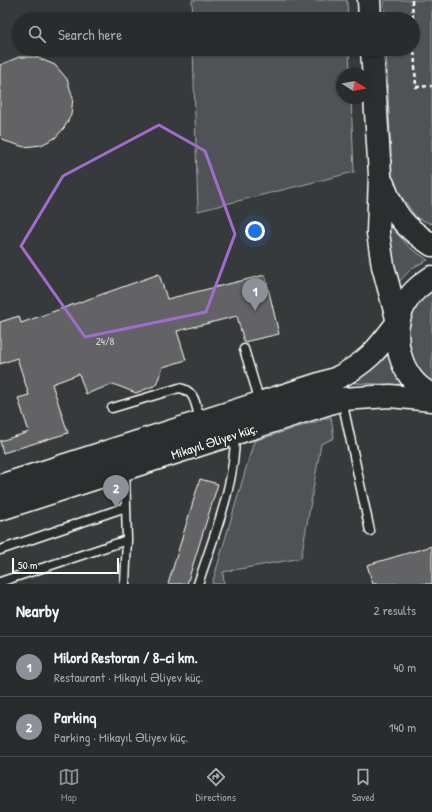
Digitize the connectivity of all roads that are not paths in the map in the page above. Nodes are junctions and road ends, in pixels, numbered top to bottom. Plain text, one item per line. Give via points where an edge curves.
1 (369, 0) edge
2 (370, 12) edge
3 (372, 56) edge
4 (380, 175) junction
5 (432, 245) edge
6 (432, 277) edge
7 (398, 322) junction
8 (244, 349) dead end
9 (432, 395) edge
10 (342, 399) junction
11 (432, 400) edge
12 (260, 403) junction
13 (112, 408) dead end
14 (200, 422) junction
15 (235, 434) junction
16 (125, 469) junction
17 (1, 484) edge
18 (126, 507) junction
19 (0, 509) edge
20 (370, 531) dead end
21 (127, 540) junction
22 (0, 550) edge
23 (0, 582) edge
24 (125, 584) edge
25 (198, 584) edge

1 - 2 main road
3 - 4 main road
4 - 5 main road via 391,206 406,226
4 - 7 main road via 378,233 383,266
6 - 7 main road via 418,286 406,303
7 - 9 main road via 397,338 406,370 416,384
7 - 12 main road via 375,353 349,372 335,379
8 - 12 lane
10 - 11 main road, Mikayıl Əliyev küç. via 390,396
10 - 15 main road, Mikayıl Əliyev küç.
10 - 20 lane
12 - 14 main road
13 - 14 lane via 179,388 187,389 191,392
14 - 17 main road
15 - 16 main road, Mikayıl Əliyev küç.
15 - 25 lane via 235,456 227,495
16 - 18 lane
16 - 19 main road, Mikayıl Əliyev küç.
18 - 21 lane
18 - 22 lane
21 - 23 lane
21 - 24 lane

